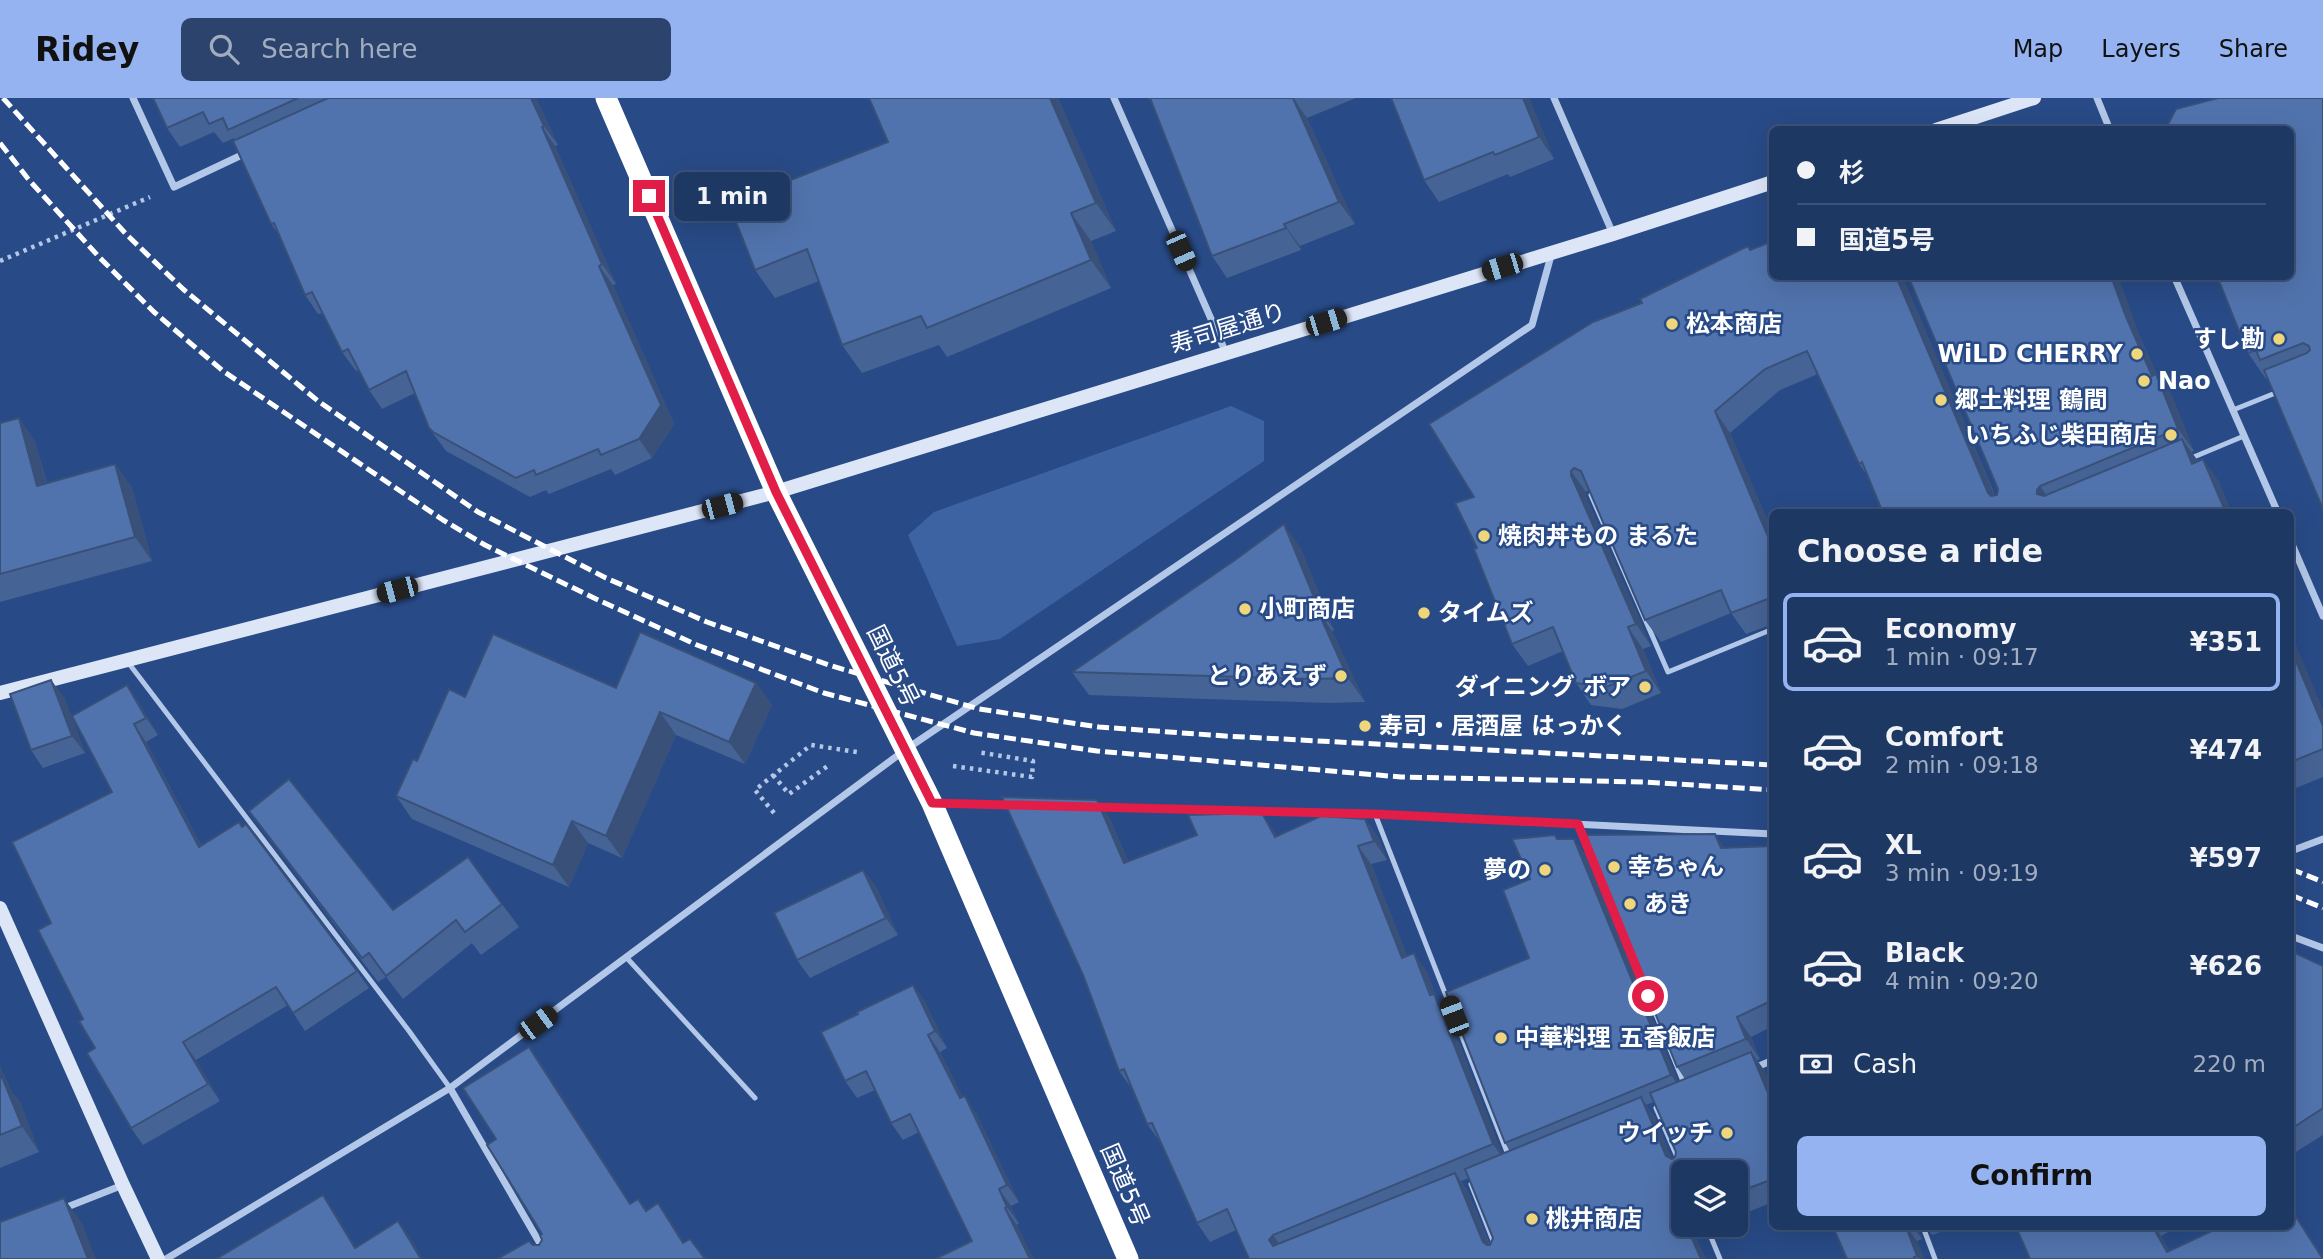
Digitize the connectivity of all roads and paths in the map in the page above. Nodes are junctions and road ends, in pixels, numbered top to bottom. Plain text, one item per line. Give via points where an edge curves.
1 (133, 98) edge
2 (606, 98) edge
3 (1114, 98) edge
4 (1554, 98) edge
5 (2034, 98) edge
6 (2096, 98) edge
7 (1948, 126) edge
8 (2108, 126) edge
9 (258, 148) edge
10 (1769, 183) edge
11 (174, 187) junction
12 (1613, 234) junction
13 (1552, 251) junction
14 (0, 261) edge
15 (2176, 280) edge
16 (1226, 353) junction
17 (2284, 390) edge
18 (2232, 410) junction
19 (2244, 436) junction
20 (2182, 462) edge
21 (776, 492) junction
22 (1591, 495) edge
23 (2276, 509) edge
24 (2294, 549) edge
25 (2323, 616) edge
26 (1769, 631) edge
27 (127, 661) junction
28 (0, 693) edge
29 (811, 745) dead end
30 (905, 750) junction
31 (976, 752) dead end
32 (830, 765) dead end
33 (773, 775) junction
34 (1023, 776) dead end
35 (932, 803) junction
36 (1029, 805) edge
37 (1084, 807) edge
38 (1375, 814) junction
39 (779, 820) dead end
40 (1578, 824) junction
41 (1769, 834) edge
42 (2323, 839) edge
43 (2294, 850) edge
44 (0, 908) edge
45 (2294, 937) edge
46 (2323, 948) edge
47 (626, 957) junction
48 (1769, 1062) edge
49 (1749, 1070) edge
50 (450, 1088) junction
51 (1689, 1095) edge
52 (755, 1098) dead end
53 (1667, 1104) edge
54 (1656, 1108) junction
55 (1644, 1113) edge
56 (1678, 1160) edge
57 (1513, 1167) edge
58 (1481, 1180) edge
59 (1471, 1184) junction
60 (123, 1185) junction
61 (1458, 1189) edge
62 (59, 1209) edge
63 (1924, 1230) edge
64 (1711, 1237) edge
65 (1496, 1247) edge
66 (158, 1259) edge
67 (166, 1259) edge
68 (549, 1259) edge
69 (1128, 1259) edge
70 (1720, 1259) edge
71 (1935, 1259) edge

1 - 11 street
2 - 21 highway, 国道5号
3 - 16 street
4 - 12 street
5 - 7 street
6 - 8 street
9 - 11 street
10 - 12 street, 寿司屋通り
11 - 14 path
12 - 13 street, 寿司屋通り
13 - 16 street, 寿司屋通り
13 - 30 street via 1532,325
15 - 18 street
16 - 21 street, 寿司屋通り
17 - 18 lane
18 - 19 street
19 - 20 lane
19 - 23 street
21 - 27 street, 寿司屋通り
21 - 30 highway, 国道5号
22 - 26 lane via 1668,672
24 - 25 street
27 - 28 street, 寿司屋通り
27 - 50 lane
29 - 33 path
30 - 35 highway, 国道5号
30 - 47 street
31 - 34 path via 1033,761 1032,777
32 - 33 path via 789,794
33 - 39 path via 755,790
35 - 36 street
35 - 69 highway, 国道5号
37 - 38 street
38 - 40 street
38 - 57 lane
40 - 41 street
40 - 51 lane
42 - 43 street
44 - 60 street
45 - 46 street
47 - 50 street
47 - 52 lane
48 - 49 street
50 - 67 street
50 - 68 street
53 - 54 street
54 - 55 street
54 - 56 lane
58 - 59 street
59 - 61 street
59 - 65 lane
60 - 62 street
60 - 66 street
63 - 71 lane
64 - 70 lane

